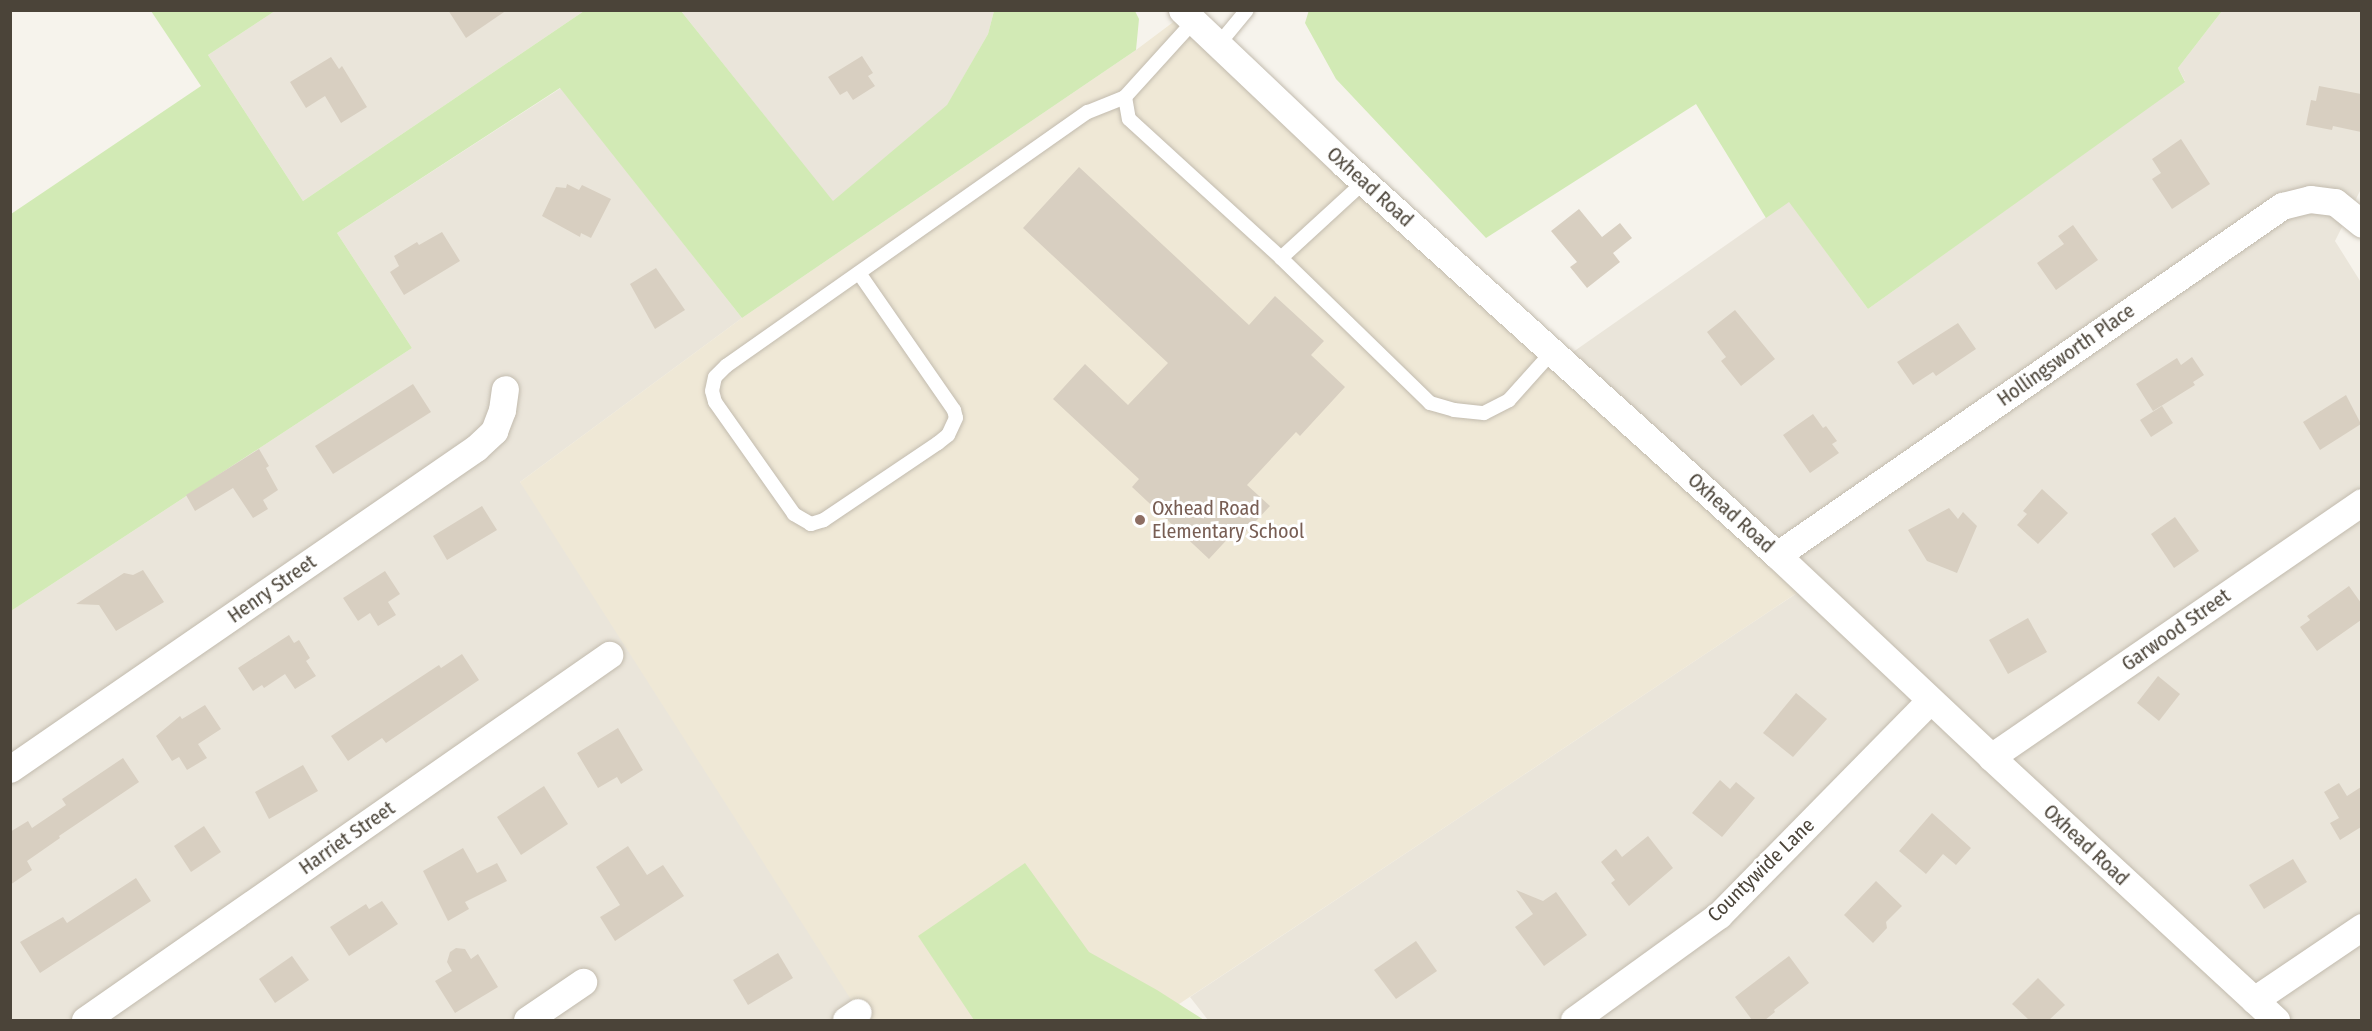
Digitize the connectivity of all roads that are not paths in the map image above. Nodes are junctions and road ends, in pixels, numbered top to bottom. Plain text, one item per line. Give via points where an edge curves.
1 (1247, 10) edge
2 (1188, 16) edge
3 (1218, 45) junction
4 (1125, 98) junction
5 (1364, 182) junction
6 (2361, 224) edge
7 (1281, 258) junction
8 (859, 273) junction
9 (1553, 351) junction
10 (505, 388) dead end
11 (2361, 502) edge
12 (1777, 555) junction
13 (609, 655) dead end
14 (1930, 700) junction
15 (1990, 757) junction
16 (10, 769) edge
17 (2361, 927) edge
18 (583, 982) dead end
19 (2254, 1000) junction
20 (85, 1020) edge
21 (527, 1020) edge
22 (1574, 1020) edge
23 (2276, 1020) edge

1 - 3 lane
2 - 3 street, Oxhead Road
2 - 4 lane
3 - 5 street, Oxhead Road
4 - 7 lane via 1129,119
4 - 8 lane via 1088,112
5 - 7 lane
5 - 9 street, Oxhead Road
6 - 12 street, Hollingsworth Place via 2335,202 2310,199 2282,206
7 - 9 lane via 1430,403 1484,413 1509,400
8 - 8 lane via 726,366 715,377 712,391 794,514 811,524 824,520 938,443 948,435 956,418
9 - 12 street, Oxhead Road
10 - 16 street, Henry Street via 494,431 476,448
11 - 15 street, Garwood Street
12 - 14 street, Oxhead Road
13 - 20 street, Harriet Street
14 - 15 street, Oxhead Road
14 - 22 street, Countywide Lane via 1719,915
15 - 19 street, Oxhead Road
17 - 19 street
18 - 21 street
19 - 23 street, Oxhead Road

